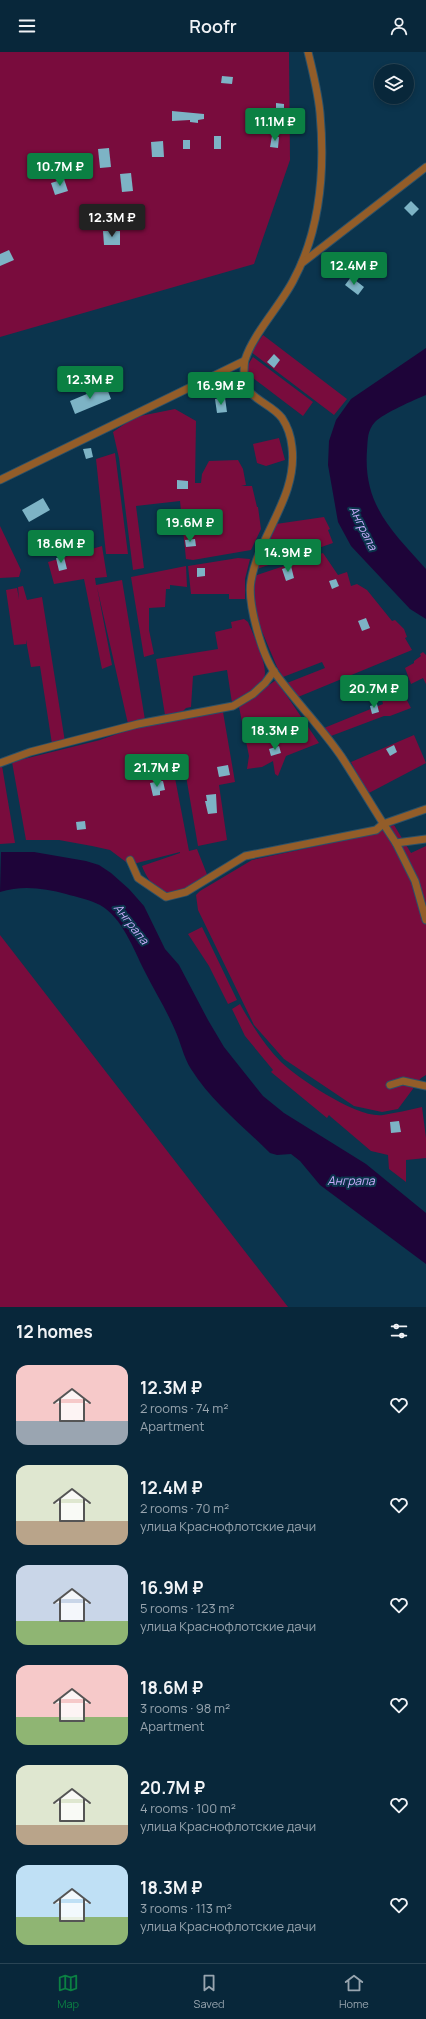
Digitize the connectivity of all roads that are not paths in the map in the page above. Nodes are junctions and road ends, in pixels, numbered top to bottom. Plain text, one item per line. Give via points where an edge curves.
1 (308, 52) edge
2 (426, 167) edge
3 (300, 265) junction
4 (244, 362) junction
5 (0, 480) edge
6 (274, 671) junction
7 (0, 763) edge
8 (426, 809) edge
9 (383, 824) junction
10 (426, 839) edge
11 (396, 842) junction
12 (130, 860) dead end
13 (423, 902) edge
14 (426, 920) edge
15 (390, 1084) dead end
16 (426, 1086) edge

1 - 3 street via 320,111 321,166 316,210
2 - 3 street
3 - 4 street via 284,297
4 - 5 street
4 - 6 street via 244,382 250,394 281,417 289,432 292,448 288,487 283,504 262,543 249,596 256,624
6 - 7 street via 266,683 233,706 138,724 30,752
6 - 9 street via 341,756
8 - 9 street
9 - 11 street
9 - 12 street via 376,830 246,856 186,892 166,897 138,878
10 - 11 street
11 - 13 street
13 - 14 street
15 - 16 street via 403,1081

